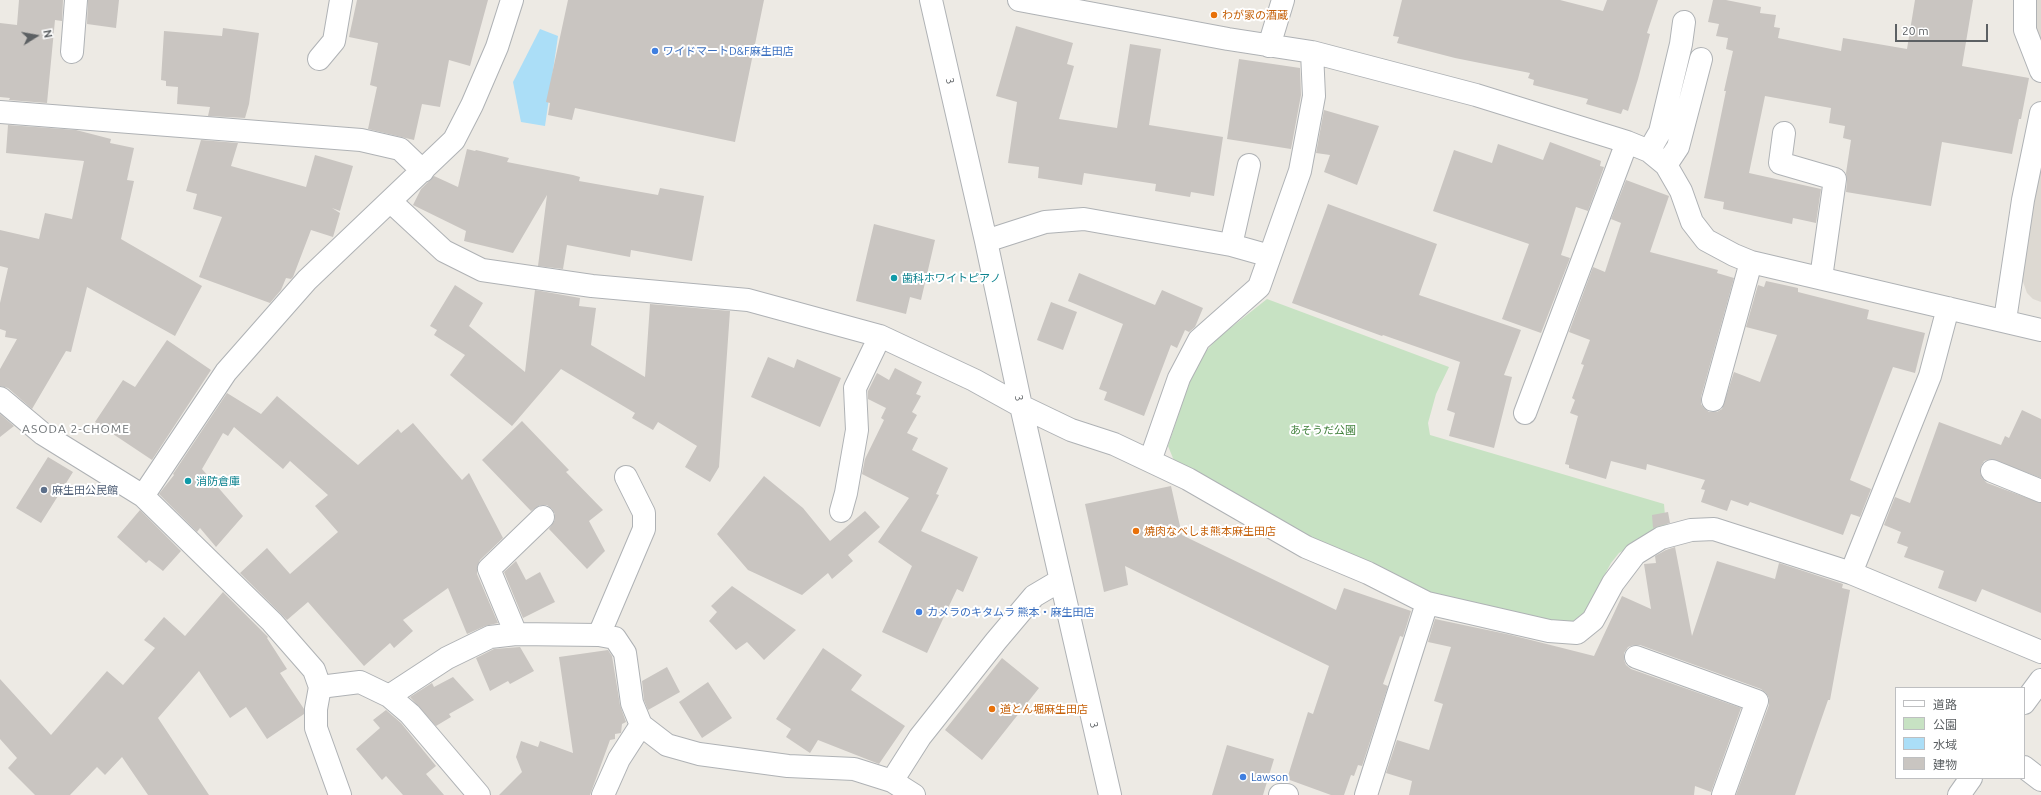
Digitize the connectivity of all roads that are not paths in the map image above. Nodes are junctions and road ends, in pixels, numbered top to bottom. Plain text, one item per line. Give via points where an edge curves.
1 (76, 0) edge
2 (341, 0) edge
3 (512, 0) edge
4 (931, 0) edge
5 (1019, 0) edge
6 (1283, 0) edge
7 (2025, 0) edge
8 (1684, 22) dead end
9 (1270, 46) junction
10 (72, 52) dead end
11 (1312, 52) junction
12 (319, 59) dead end
13 (1701, 59) dead end
14 (2041, 71) edge
15 (0, 112) edge
16 (2041, 113) edge
17 (1784, 133) dead end
18 (1628, 142) junction
19 (1649, 151) junction
20 (1249, 165) dead end
21 (1666, 166) junction
22 (423, 171) junction
23 (390, 201) junction
24 (986, 241) junction
25 (1231, 245) junction
26 (1270, 256) junction
27 (1751, 262) junction
28 (1820, 278) junction
29 (1948, 308) junction
30 (2005, 320) junction
31 (2041, 330) edge
32 (880, 336) junction
33 (0, 398) edge
34 (1713, 400) dead end
35 (1021, 406) junction
36 (1525, 413) dead end
37 (1150, 461) junction
38 (1992, 471) dead end
39 (626, 477) dead end
40 (2041, 490) edge
41 (143, 496) junction
42 (841, 511) dead end
43 (543, 517) dead end
44 (1851, 573) junction
45 (1061, 580) junction
46 (1426, 603) junction
47 (516, 634) junction
48 (599, 634) junction
49 (2041, 652) edge
50 (1636, 657) dead end
51 (2041, 680) edge
52 (320, 687) junction
53 (389, 696) junction
54 (2025, 702) edge
55 (641, 725) junction
56 (2025, 768) edge
57 (1970, 779) edge
58 (2041, 780) edge
59 (892, 781) junction
60 (340, 795) edge
61 (479, 795) edge
62 (603, 795) edge
63 (914, 795) edge
64 (1110, 795) edge
65 (1280, 795) edge
66 (1287, 795) edge
67 (1366, 795) edge
68 (1723, 795) edge
69 (1959, 795) edge

1 - 10 street
2 - 12 street via 334,41
3 - 22 street via 472,105 454,140
4 - 24 street, 3
5 - 9 street
6 - 9 street
7 - 14 street via 2026,30
8 - 19 street via 1660,132
9 - 11 street
11 - 18 street via 1476,95
11 - 26 street via 1314,96 1300,171
13 - 21 street via 1678,147
15 - 22 street via 361,140 400,149
16 - 30 street via 2023,200
17 - 28 street via 1780,163 1835,179
18 - 19 street
18 - 36 street
19 - 21 street
20 - 25 street
21 - 27 street via 1680,191 1692,222 1706,240
22 - 23 street
23 - 32 street via 444,251 482,270 592,286 748,300
23 - 41 street via 307,280 226,372
24 - 25 street via 1045,222 1084,219
24 - 35 street, 3
25 - 26 street
26 - 37 street via 1259,287 1199,340 1179,378
27 - 28 street
27 - 34 street
28 - 29 street
29 - 30 street
29 - 44 street via 1930,376
30 - 31 street
32 - 35 street via 974,380
32 - 42 street via 855,388 857,430
33 - 41 street via 43,434
35 - 37 street via 1071,430 1114,444
35 - 45 street, 3
37 - 46 street via 1188,479 1306,547
38 - 40 street
39 - 48 street via 644,513 644,529
41 - 52 street via 272,622 314,670
43 - 47 street via 489,569
44 - 46 street via 1714,529 1691,530 1661,538 1635,554 1614,583 1593,620 1577,633 1550,631
44 - 49 street
45 - 59 street via 1034,596 996,640 920,737
45 - 64 street, 3
46 - 67 street
47 - 48 street
47 - 53 street via 490,637 447,658
48 - 55 street via 615,638 625,653 632,703
50 - 68 street via 1757,700
51 - 54 street
52 - 53 street via 360,682
52 - 60 street via 316,728
53 - 61 street via 410,714
55 - 59 street via 667,745 699,754 788,766 854,769
55 - 62 street via 618,758
56 - 58 street
57 - 69 street
59 - 63 street
65 - 66 street

